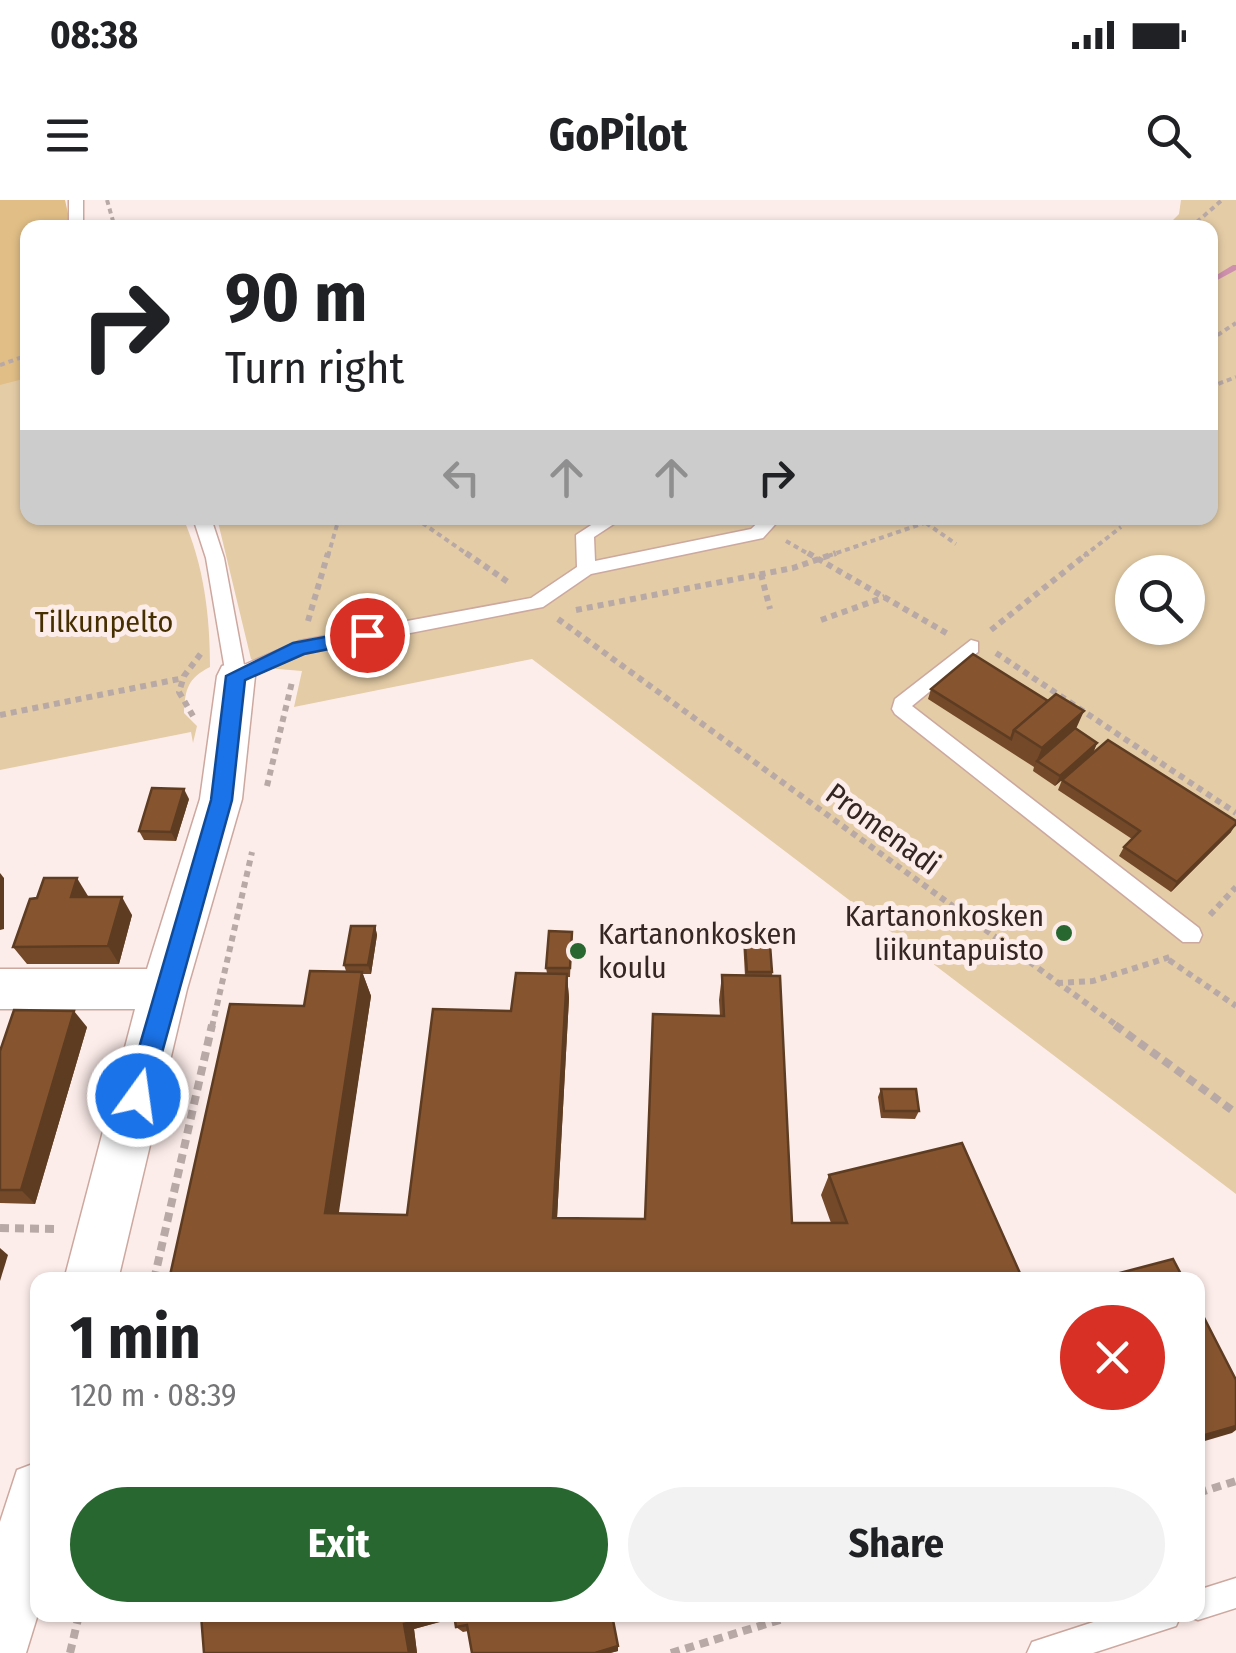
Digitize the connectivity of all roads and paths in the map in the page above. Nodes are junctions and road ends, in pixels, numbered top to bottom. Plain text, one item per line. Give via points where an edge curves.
1 (1222, 200) edge
2 (1199, 220) edge
3 (204, 525) edge
4 (337, 525) edge
5 (425, 525) edge
6 (602, 525) edge
7 (765, 525) edge
8 (770, 525) edge
9 (920, 525) edge
10 (929, 525) edge
11 (1120, 527) dead end
12 (956, 544) dead end
13 (821, 558) junction
14 (586, 569) junction
15 (761, 574) junction
16 (504, 579) dead end
17 (887, 597) junction
18 (770, 608) dead end
19 (821, 620) dead end
20 (305, 630) dead end
21 (970, 647) junction
22 (296, 665) dead end
23 (236, 676) junction
24 (180, 679) dead end
25 (0, 715) edge
26 (263, 802) dead end
27 (1236, 813) edge
28 (254, 839) dead end
29 (1236, 887) edge
30 (1192, 935) junction
31 (1168, 959) junction
32 (1056, 983) junction
33 (0, 988) edge
34 (164, 990) junction
35 (1236, 1006) edge
36 (1236, 1114) edge
37 (0, 1228) edge
38 (57, 1229) dead end
39 (93, 1272) edge
40 (156, 1272) edge
41 (1236, 1481) edge
42 (1205, 1491) edge
43 (30, 1522) edge
44 (1236, 1593) edge
45 (1205, 1603) edge
46 (77, 1622) edge
47 (773, 1622) edge
48 (1143, 1622) edge
49 (0, 1639) edge
50 (70, 1653) edge
51 (671, 1653) edge
52 (1043, 1653) edge

1 - 2 path
3 - 23 lane
4 - 20 path
5 - 16 path
6 - 14 lane via 585,535
7 - 14 lane via 757,534
8 - 13 path
9 - 13 path
10 - 12 path
11 - 21 path
13 - 15 path
13 - 17 path
14 - 23 lane via 536,602 300,648
15 - 18 path
15 - 32 path, Promenadi via 553,615
17 - 19 path
17 - 21 path
21 - 27 path via 988,648
21 - 30 lane via 902,709
22 - 26 path
23 - 34 street via 221,800
24 - 25 path
28 - 40 path
29 - 30 path
30 - 31 path
31 - 32 path via 1093,981
31 - 35 path
32 - 36 path, Promenadi
33 - 34 street
34 - 39 street
37 - 38 path
41 - 42 path
43 - 49 street
44 - 45 lane
46 - 50 path
47 - 51 path
48 - 52 lane

